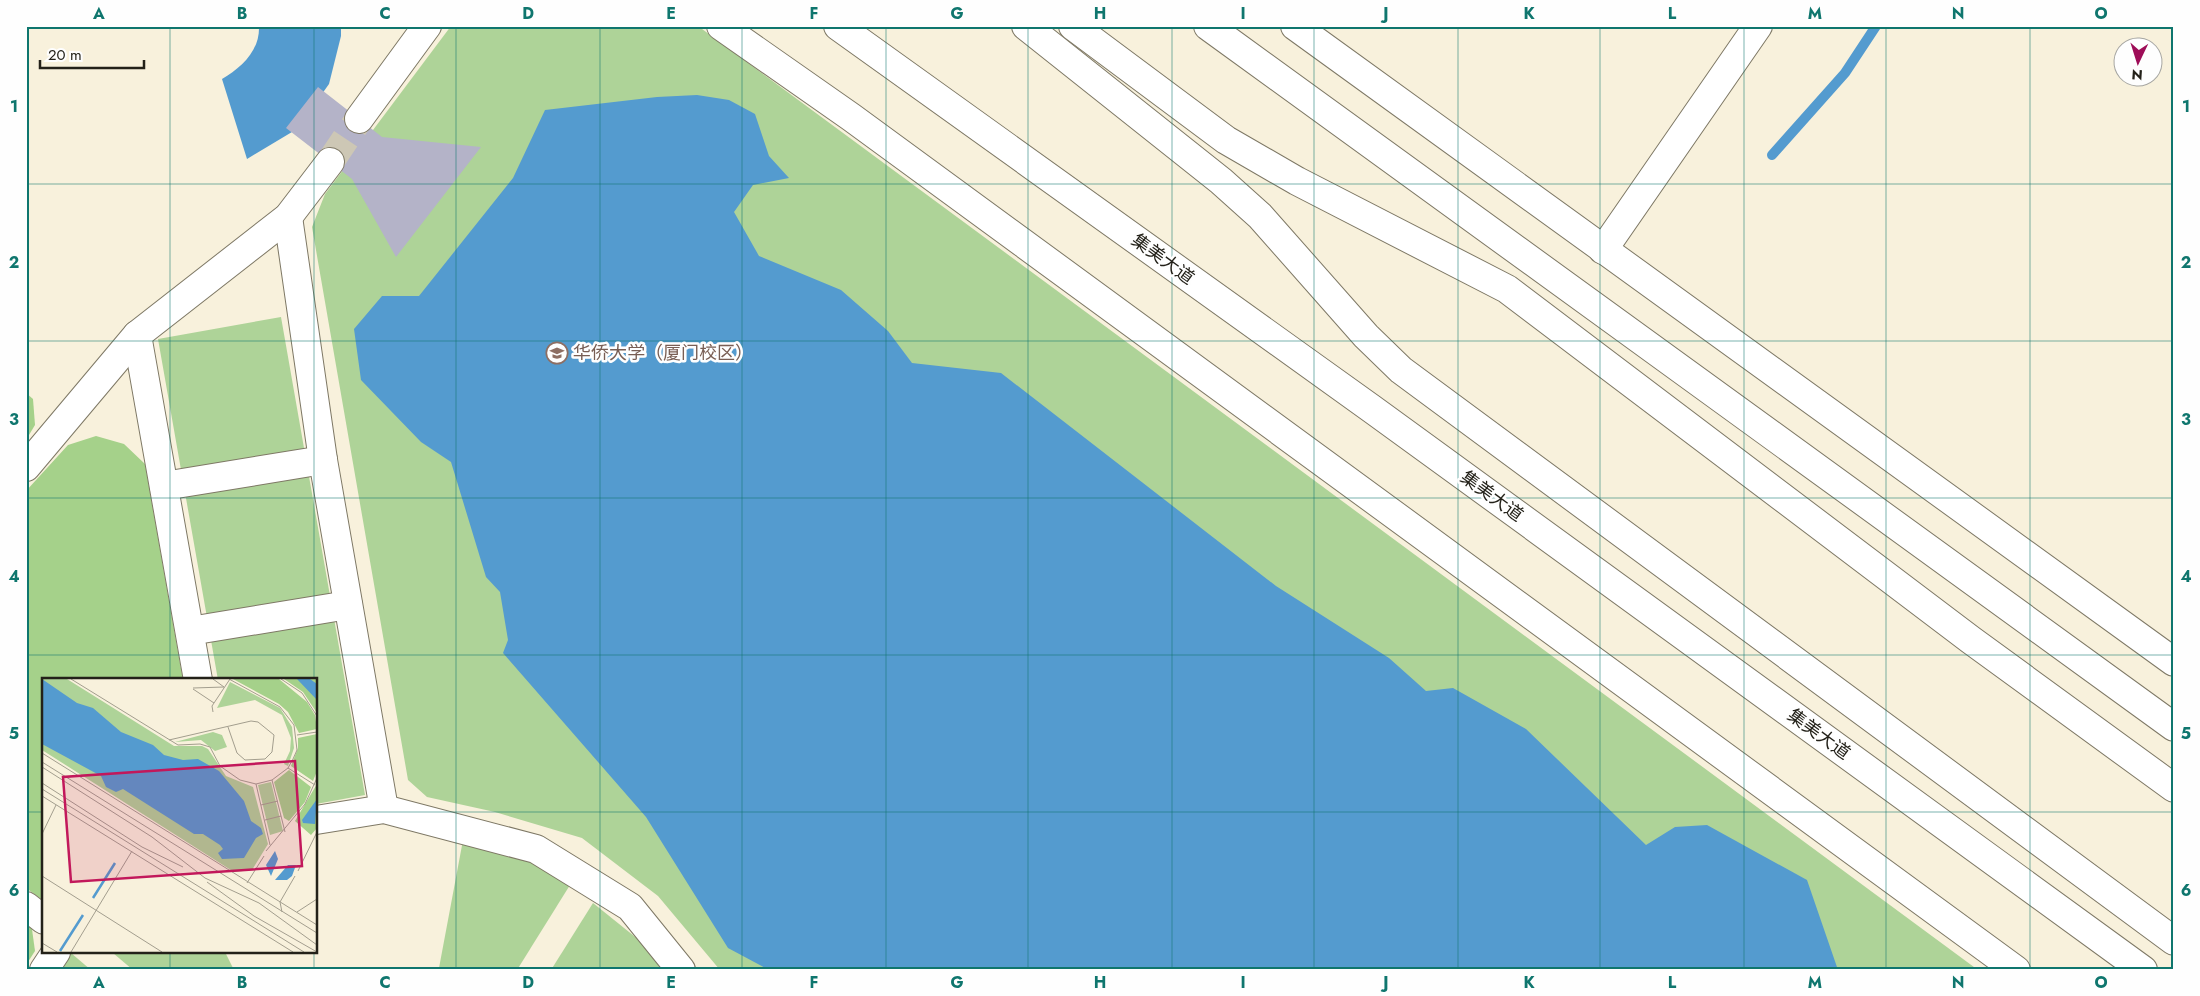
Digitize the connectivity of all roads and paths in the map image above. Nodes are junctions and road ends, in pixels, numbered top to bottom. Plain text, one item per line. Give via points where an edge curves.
1 (427, 26) edge
2 (721, 26) edge
3 (838, 26) edge
4 (1026, 26) edge
5 (1073, 26) edge
6 (1208, 26) edge
7 (1295, 26) edge
8 (1758, 26) edge
9 (359, 119) tunnel mouth
10 (330, 162) tunnel mouth
11 (288, 217) junction
12 (1603, 250) junction
13 (137, 335) junction
14 (323, 460) junction
15 (26, 467) edge
16 (164, 486) junction
17 (348, 605) junction
18 (190, 631) junction
19 (2174, 662) edge
20 (198, 678) edge
21 (2174, 727) edge
22 (2174, 788) edge
23 (384, 809) junction
24 (318, 820) edge
25 (26, 906) edge
26 (42, 918) edge
27 (2174, 941) edge
28 (55, 954) edge
29 (44, 970) edge
30 (682, 970) edge
31 (2016, 970) edge
32 (2143, 970) edge

1 - 9 main road
2 - 31 main road via 851,117
3 - 32 main road, 集美大道 via 1372,409
4 - 27 main road via 1221,180 1260,216 1366,336 1401,370
5 - 22 main road via 1226,140 1297,181 1507,289 1971,640
6 - 21 main road
7 - 12 main road
8 - 12 main road
10 - 11 main road
11 - 13 main road
11 - 14 main road
12 - 19 main road
13 - 15 main road
13 - 16 main road
14 - 16 main road
14 - 17 main road
16 - 18 main road
17 - 18 main road
17 - 23 main road
18 - 20 main road
23 - 24 main road
23 - 30 main road via 536,849 630,908
25 - 26 main road
28 - 29 main road

